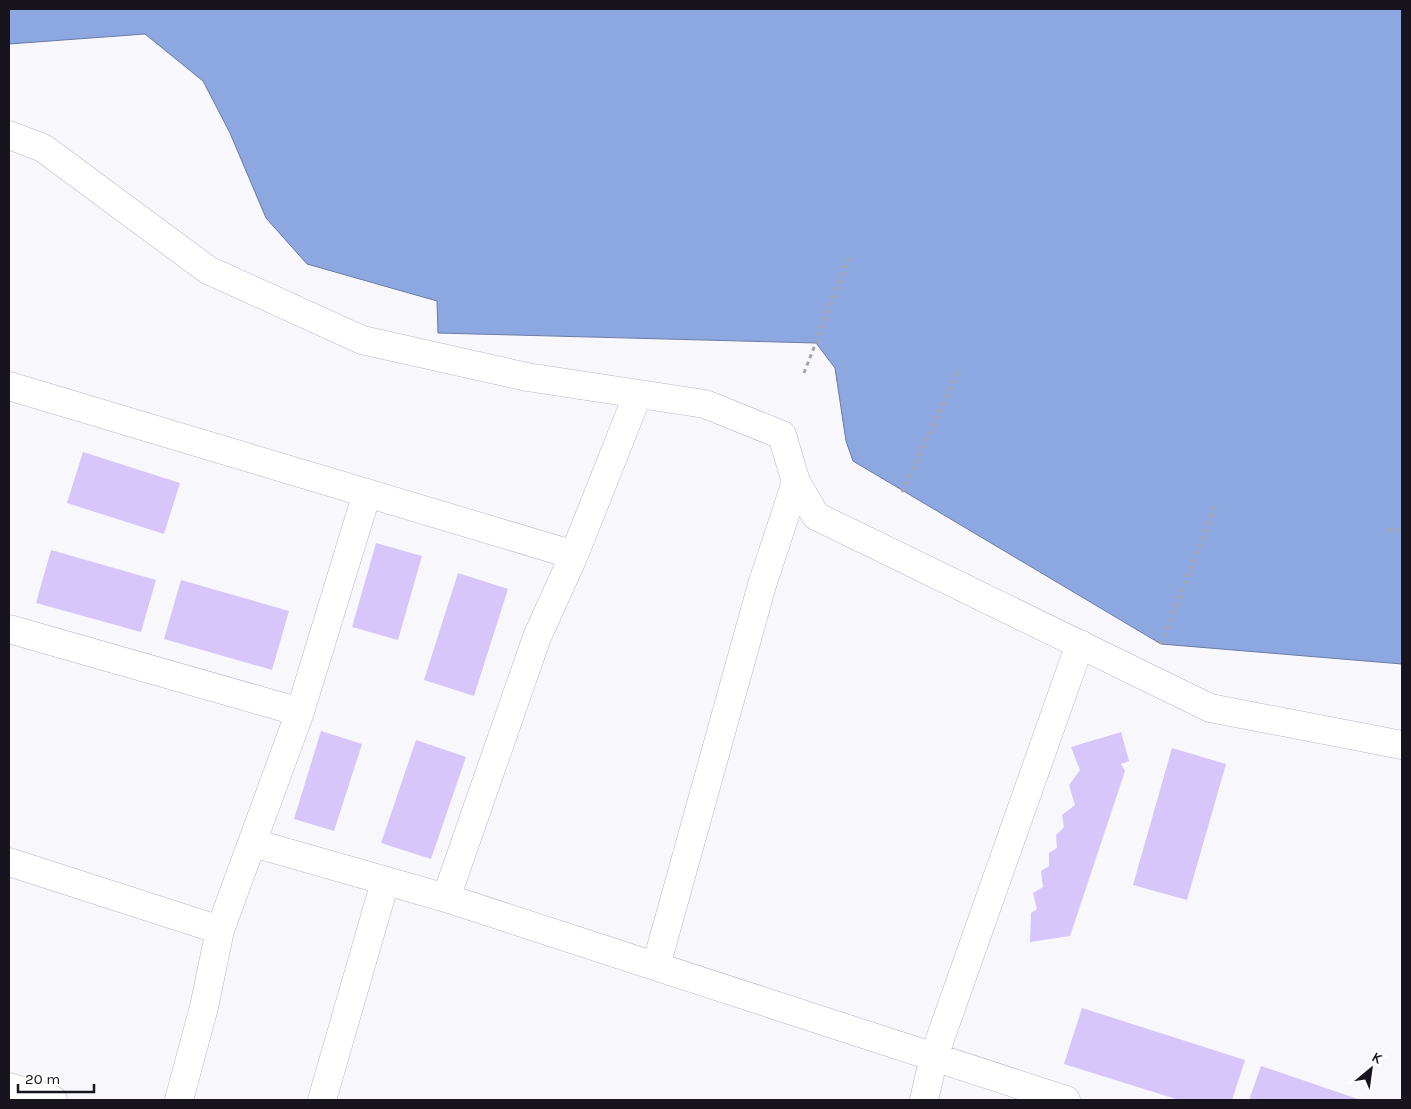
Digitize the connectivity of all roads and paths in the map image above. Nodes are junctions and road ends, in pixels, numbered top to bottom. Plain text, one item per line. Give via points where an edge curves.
1 (9, 135) edge
2 (850, 255) dead end
3 (960, 368) dead end
4 (804, 373) dead end
5 (9, 386) edge
6 (638, 394) junction
7 (796, 482) junction
8 (902, 492) dead end
9 (367, 493) junction
10 (1216, 504) dead end
11 (1387, 530) dead end
12 (1402, 530) edge
13 (574, 555) junction
14 (9, 629) edge
15 (1080, 644) junction
16 (1161, 644) dead end
17 (300, 712) junction
18 (1402, 745) edge
19 (253, 843) junction
20 (9, 862) edge
21 (385, 882) junction
22 (446, 898) junction
23 (220, 930) junction
24 (656, 966) junction
25 (934, 1056) junction
26 (9, 1087) edge
27 (53, 1100) edge
28 (179, 1100) edge
29 (322, 1100) edge
30 (924, 1100) edge
31 (1066, 1100) edge

1 - 6 street via 44,148 208,270 362,340 527,377
2 - 4 path
3 - 8 path
5 - 9 street
6 - 7 street via 705,404 782,435
6 - 13 street
7 - 15 street via 816,516
7 - 24 street via 762,585
9 - 13 street
9 - 17 street
10 - 16 path
11 - 12 path
13 - 22 street via 537,637
14 - 17 street
15 - 18 street via 1210,708
15 - 25 street
17 - 19 street
19 - 21 street
19 - 23 street
20 - 23 street
21 - 22 street
21 - 29 street
22 - 24 street
23 - 28 street
24 - 25 street
25 - 30 street
25 - 31 street
26 - 27 street

